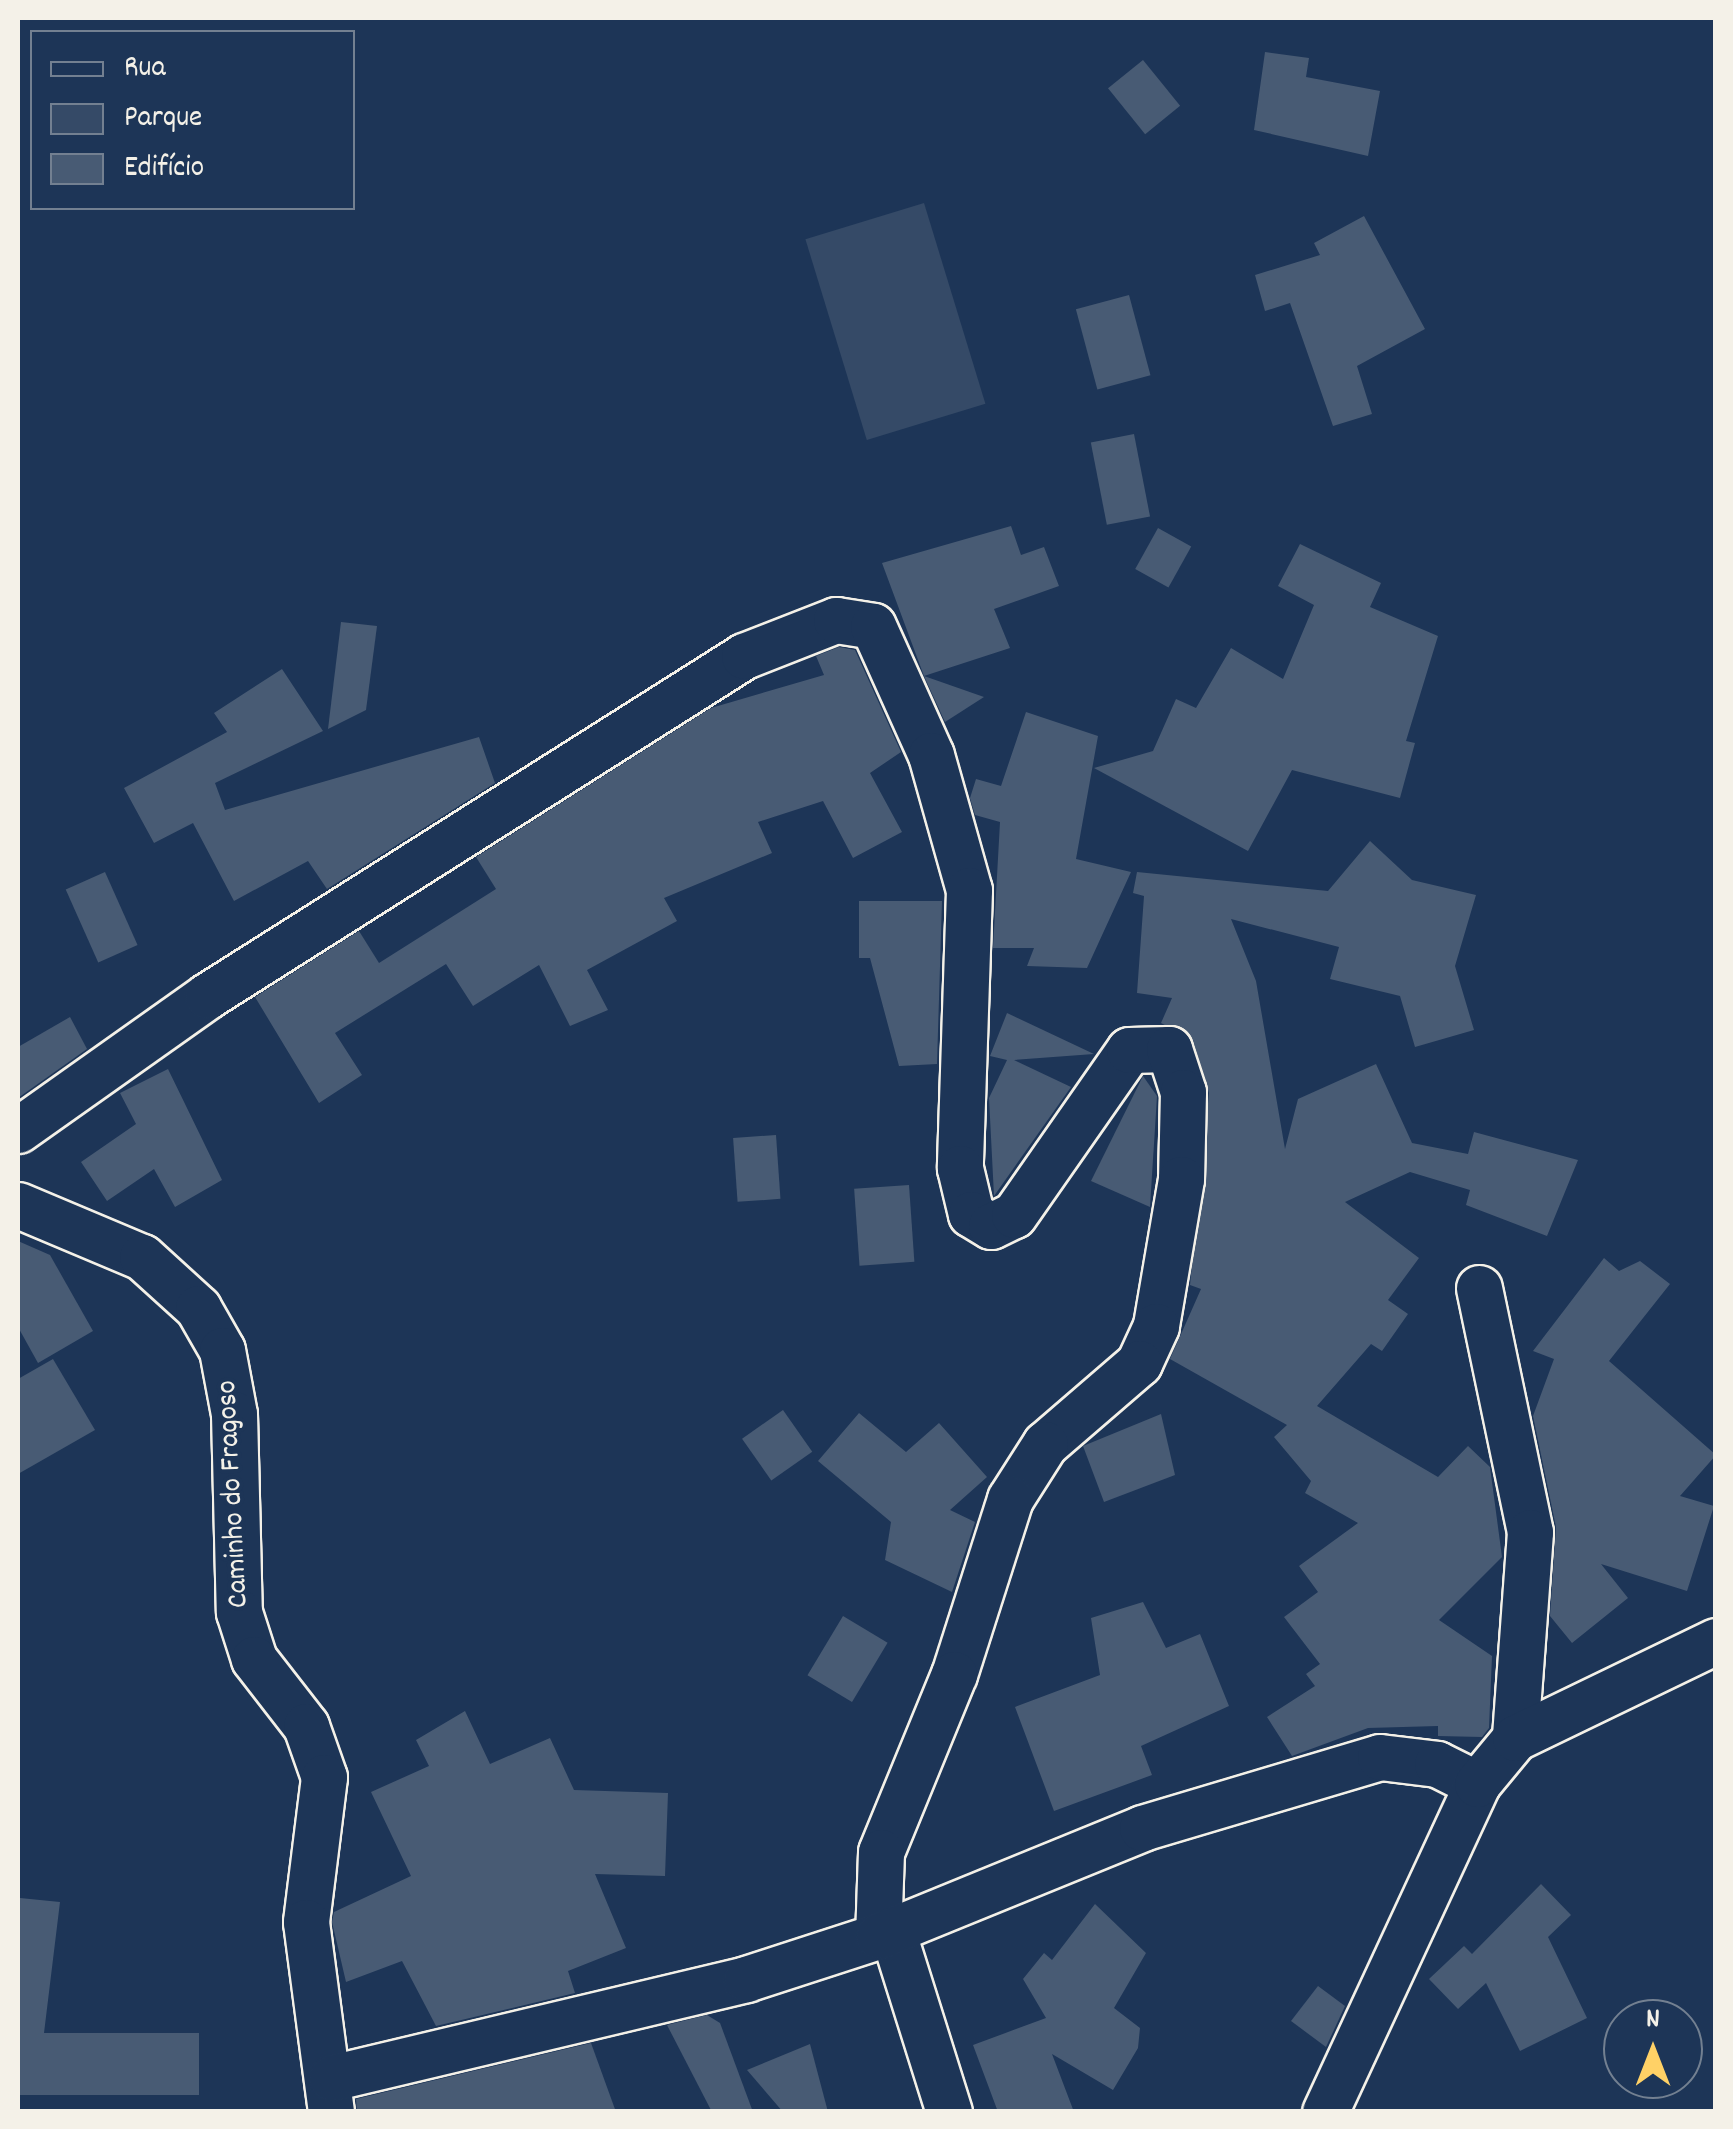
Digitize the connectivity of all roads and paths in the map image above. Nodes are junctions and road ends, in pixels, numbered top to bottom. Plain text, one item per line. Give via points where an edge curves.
1 (18, 1130) edge
2 (18, 1205) edge
3 (1479, 1288) dead end
4 (1716, 1641) edge
5 (1514, 1738) junction
6 (1477, 1784) junction
7 (885, 1933) junction
8 (331, 2095) edge
9 (949, 2112) edge
10 (1324, 2112) edge

1 - 7 street via 333,913 744,656 836,620 873,626 931,756 969,890 960,1168 972,1214 992,1226 1014,1215 1129,1050 1169,1049 1184,1092 1178,1197 1156,1326 1139,1363 1045,1444 1010,1500 954,1674 881,1852
2 - 8 street, Caminho do Fragoso via 142,1257 198,1308 222,1350 234,1414 239,1612 254,1659 306,1726 324,1778 306,1922
3 - 5 street via 1530,1532
4 - 5 street
5 - 6 street
6 - 7 street via 1438,1764 1380,1758 1142,1828
6 - 10 street
7 - 8 street
7 - 9 street

